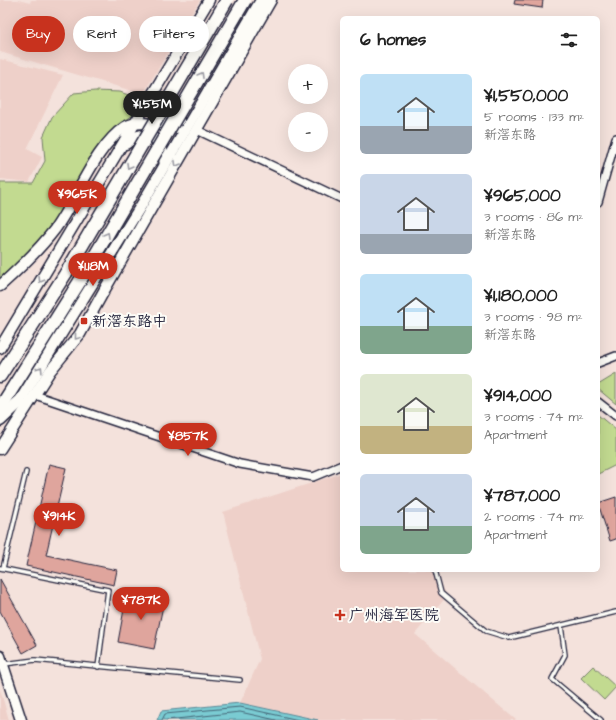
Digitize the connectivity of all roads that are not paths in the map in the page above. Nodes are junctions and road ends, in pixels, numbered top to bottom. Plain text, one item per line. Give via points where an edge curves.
1 (208, 0) edge
2 (227, 0) edge
3 (245, 0) edge
4 (261, 0) edge
5 (271, 0) edge
6 (154, 92) junction
7 (197, 109) junction
8 (136, 123) junction
9 (186, 129) junction
10 (197, 130) junction
11 (616, 138) edge
12 (614, 150) edge
13 (119, 151) junction
14 (165, 165) junction
15 (600, 196) edge
16 (340, 198) edge
17 (0, 286) edge
18 (3, 342) edge
19 (0, 348) edge
20 (616, 356) edge
21 (600, 362) edge
22 (0, 376) edge
23 (35, 395) junction
24 (19, 402) joint
25 (600, 404) edge
26 (0, 408) edge
27 (616, 416) edge
28 (0, 420) edge
29 (0, 450) edge
30 (340, 466) edge
31 (26, 472) dead end
32 (1, 568) edge
33 (436, 572) edge
34 (616, 612) edge
35 (561, 626) junction
36 (2, 660) edge
37 (98, 667) junction
38 (240, 680) dead end
39 (21, 720) edge
40 (601, 720) edge

1 - 6 main road
2 -> 22 highway, bridge via 66,273
26 -> 3 highway, bridge via 80,281
4 - 7 main road
5 - 10 main road
6 - 7 main road via 156,109 169,121 181,120
6 - 8 main road
7 - 9 main road
8 - 9 main road
8 - 13 main road
8 - 17 main road via 126,126 112,138 55,229
9 - 10 main road
9 - 14 main road
10 - 16 street
10 -> 23 main road via 87,324 58,359
11 - 12 street
12 - 15 street
13 - 14 main road via 133,138 146,134 158,142
13 -> 18 main road
24 -> 14 main road
18 - 19 main road
20 - 21 street
23 - 29 main road
23 - 30 street via 240,464 313,477
24 - 28 highway
25 - 27 street
31 - 32 lane
32 - 37 lane via 108,590
33 - 35 lane via 441,593 486,631 509,638
34 - 35 lane
35 - 40 lane via 565,655 552,679
36 - 37 lane via 35,660
36 - 39 main road
37 - 38 lane

